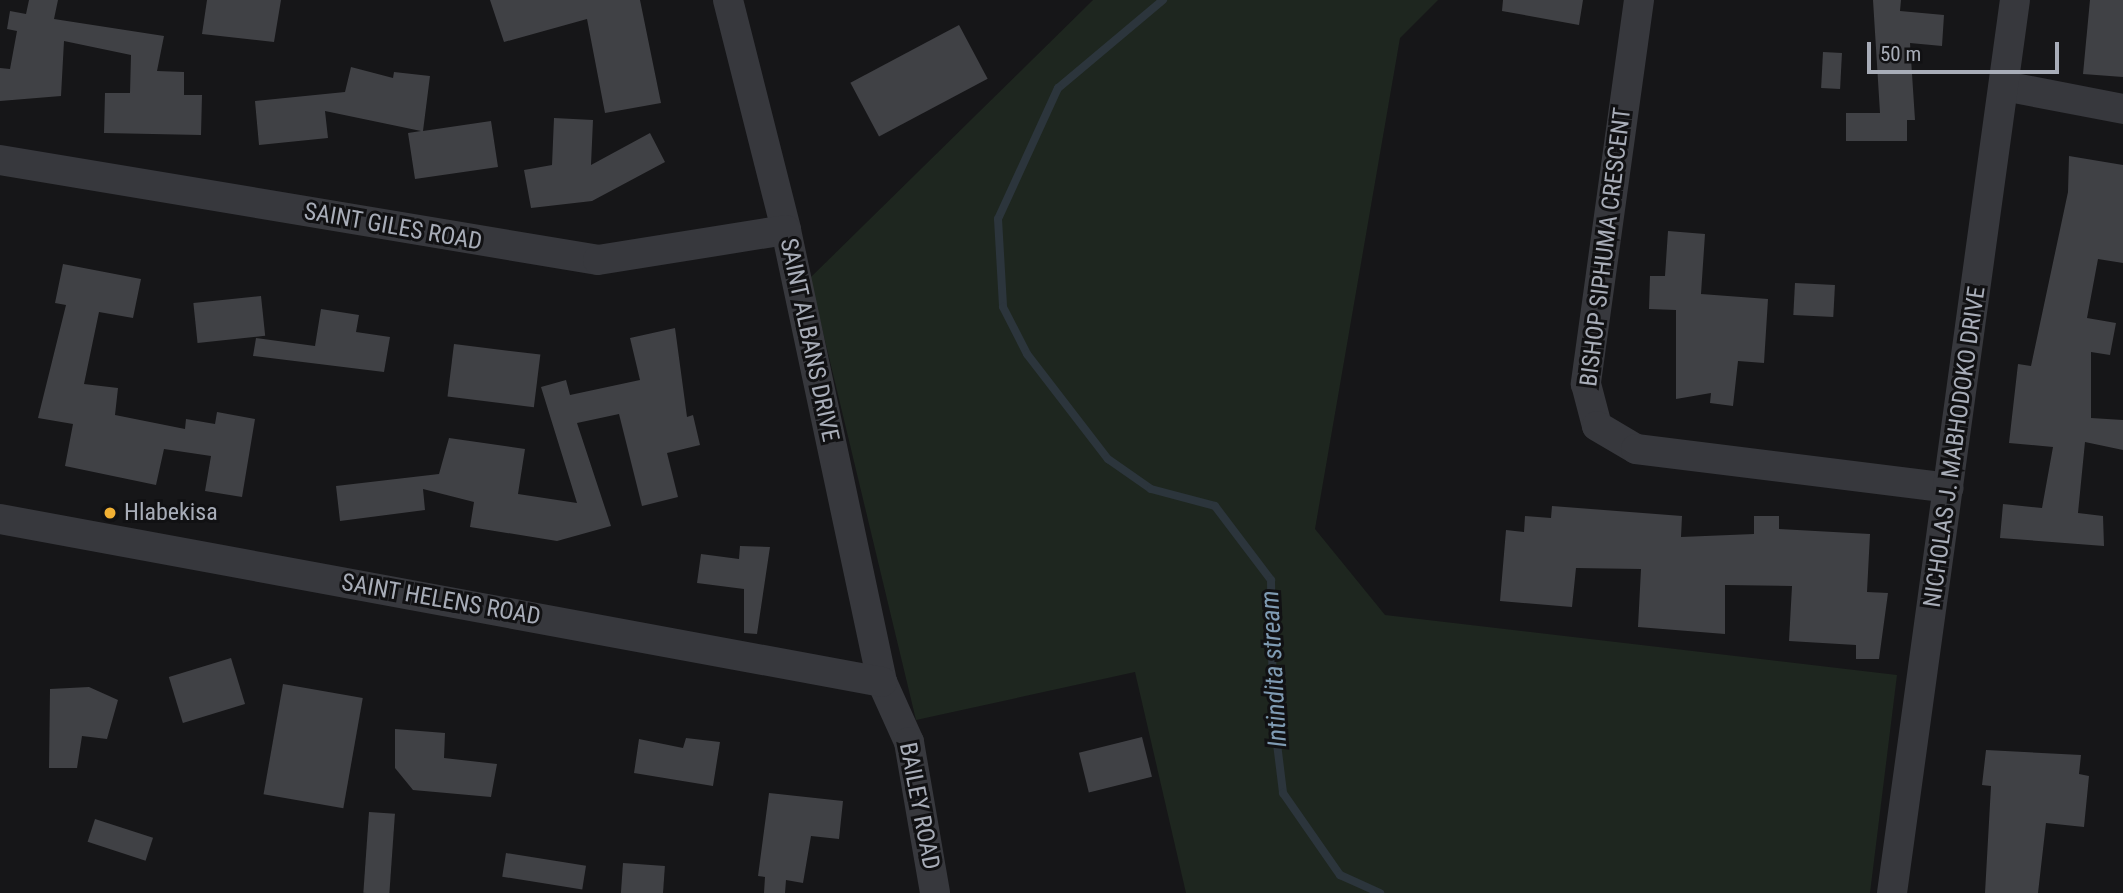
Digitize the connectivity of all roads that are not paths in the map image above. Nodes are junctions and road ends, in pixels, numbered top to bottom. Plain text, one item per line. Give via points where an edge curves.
1 (728, 0) edge
2 (1639, 0) edge
3 (2015, 0) edge
4 (2004, 86) junction
5 (2123, 109) edge
6 (0, 160) edge
7 (786, 230) junction
8 (1949, 488) junction
9 (0, 519) edge
10 (882, 682) junction
11 (935, 893) edge
12 (1892, 893) edge

1 - 7 street, SAINT ALBANS DRIVE
2 - 8 street, BISHOP SIPHUMA CRESCENT via 1586,384 1597,426 1636,449
3 - 4 street, NICHOLAS J. MABHODOKO DRIVE
4 - 5 street
4 - 8 street, NICHOLAS J. MABHODOKO DRIVE
6 - 7 street, SAINT GILES ROAD via 598,260
7 - 10 street, SAINT ALBANS DRIVE
8 - 12 street, NICHOLAS J. MABHODOKO DRIVE
9 - 10 street, SAINT HELENS ROAD
10 - 11 street, BAILEY ROAD via 909,742

